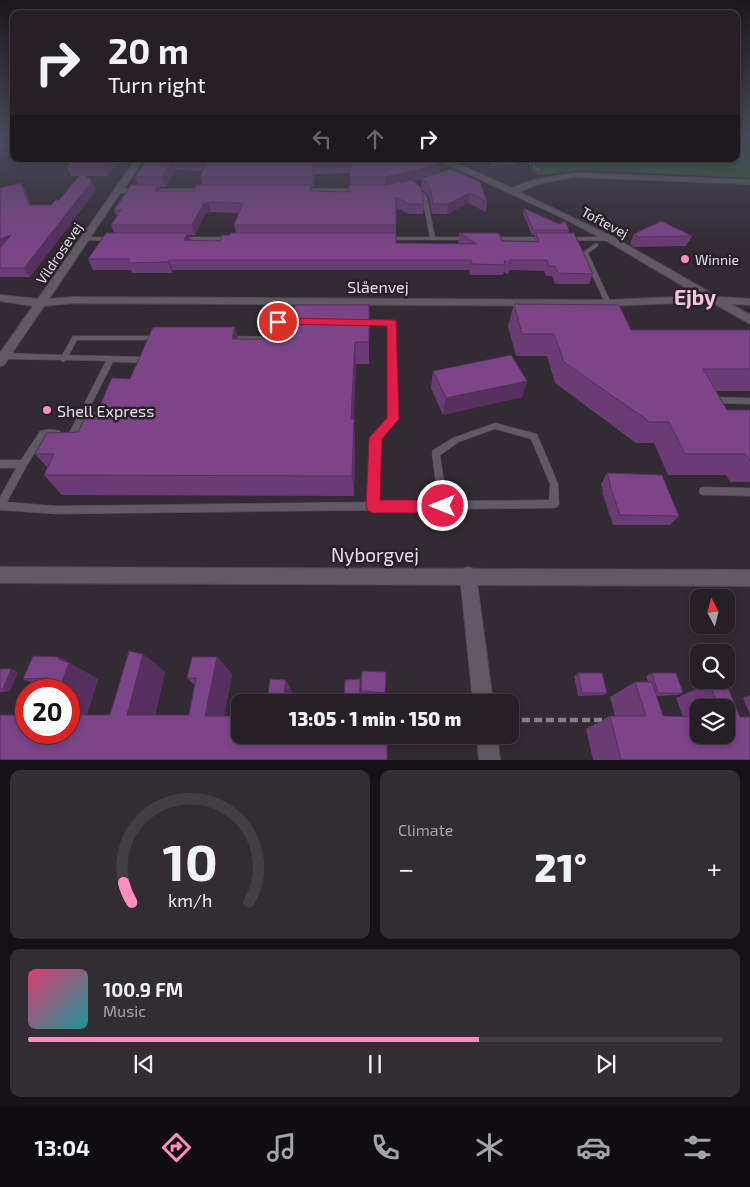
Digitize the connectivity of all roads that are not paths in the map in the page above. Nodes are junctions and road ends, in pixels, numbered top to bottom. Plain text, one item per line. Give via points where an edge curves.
1 (130, 173) edge
2 (467, 173) edge
3 (750, 182) edge
4 (415, 187) edge
5 (117, 191) junction
6 (216, 191) edge
7 (286, 191) edge
8 (375, 191) edge
9 (513, 191) junction
10 (84, 239) junction
11 (114, 239) edge
12 (174, 239) edge
13 (234, 239) edge
14 (383, 239) edge
15 (432, 239) junction
16 (471, 239) edge
17 (481, 239) edge
18 (548, 239) edge
19 (557, 239) edge
20 (610, 239) junction
21 (596, 245) dead end
22 (0, 298) edge
23 (716, 301) junction
24 (750, 302) edge
25 (41, 303) junction
26 (608, 303) junction
27 (750, 320) edge
28 (307, 322) edge
29 (354, 322) edge
30 (161, 338) edge
31 (219, 338) edge
32 (2, 359) edge
33 (64, 359) junction
34 (110, 360) junction
35 (148, 360) edge
36 (709, 400) edge
37 (750, 401) edge
38 (0, 464) edge
39 (23, 464) junction
40 (703, 491) dead end
41 (750, 492) edge
42 (0, 506) edge
43 (373, 506) junction
44 (443, 506) junction
45 (0, 575) edge
46 (468, 576) junction
47 (750, 578) edge
48 (482, 694) edge
49 (488, 744) edge
50 (490, 760) edge

1 - 5 street, Vildrosevej
2 - 9 street, Toftevej
3 - 9 street via 574,175 536,182
4 - 15 lane via 424,197
5 - 6 street
5 - 10 street, Vildrosevej
7 - 8 street
9 - 20 street, Toftevej
10 - 11 lane
10 - 25 street, Vildrosevej
12 - 13 lane
14 - 15 lane
15 - 16 lane
17 - 18 lane
19 - 20 lane
20 - 23 street, Toftevej
21 - 26 lane via 585,253
22 - 25 street, Slåenvej
23 - 24 street, Slåenvej
23 - 26 street, Slåenvej
23 - 27 street, Toftevej
25 - 26 street, Slåenvej via 72,300
25 - 32 street, Vildrosevej
28 - 31 lane via 278,322 277,339
29 - 43 lane via 392,323 393,419 376,438
30 - 33 lane via 75,338
32 - 33 lane
33 - 34 lane
34 - 35 lane
34 - 39 lane via 78,433 43,434
36 - 37 lane
38 - 39 lane
39 - 42 lane
40 - 41 lane
42 - 43 lane via 56,510
43 - 44 lane
44 - 44 lane via 554,504 554,484 534,436 495,426 456,440 436,453
45 - 46 street, Nyborgvej
46 - 47 street, Nyborgvej
46 - 48 street
49 - 50 street

